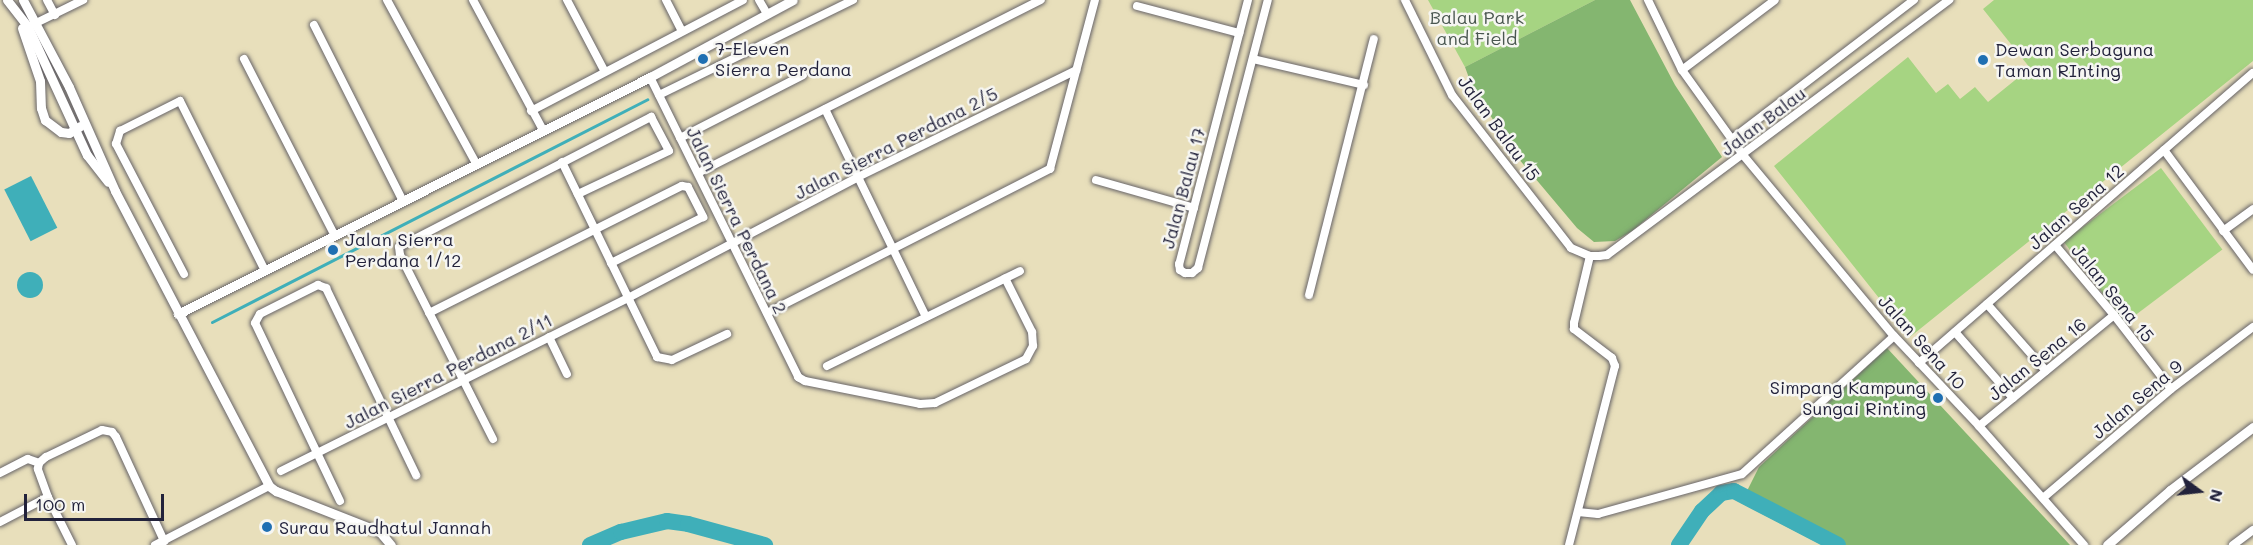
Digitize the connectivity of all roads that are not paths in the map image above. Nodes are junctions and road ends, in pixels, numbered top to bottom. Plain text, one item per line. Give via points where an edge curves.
1 (7, 0) edge
2 (23, 0) edge
3 (47, 0) edge
4 (83, 0) edge
5 (387, 0) edge
6 (473, 0) edge
7 (567, 0) edge
8 (666, 0) edge
9 (743, 0) edge
10 (759, 0) edge
11 (793, 0) edge
12 (853, 0) edge
13 (1041, 0) edge
14 (1095, 0) edge
15 (1248, 0) edge
16 (1268, 0) edge
17 (1405, 0) edge
18 (1648, 0) edge
19 (1775, 0) edge
20 (1914, 0) edge
21 (1949, 0) edge
22 (1137, 6) dead end
23 (17, 12) junction
24 (767, 14) junction
25 (55, 15) junction
26 (32, 25) junction
27 (314, 25) dead end
28 (682, 31) junction
29 (1239, 33) junction
30 (1374, 39) dead end
31 (244, 59) dead end
32 (1253, 59) junction
33 (1076, 70) junction
34 (1682, 70) junction
35 (605, 72) junction
36 (2253, 74) edge
37 (803, 75) dead end
38 (650, 77) junction
39 (1364, 85) junction
40 (659, 95) junction
41 (825, 109) junction
42 (531, 111) junction
43 (86, 123) junction
44 (75, 129) junction
45 (543, 130) junction
46 (680, 138) junction
47 (1732, 139) junction
48 (2164, 150) junction
49 (1743, 155) junction
50 (562, 162) junction
51 (477, 165) junction
52 (698, 173) junction
53 (858, 177) junction
54 (1096, 180) dead end
55 (115, 191) junction
56 (578, 194) junction
57 (403, 201) junction
58 (1194, 207) junction
59 (2253, 209) edge
60 (595, 230) junction
61 (2223, 231) junction
62 (335, 236) junction
63 (732, 243) junction
64 (2055, 245) junction
65 (892, 248) junction
66 (1590, 256) junction
67 (611, 263) junction
68 (2253, 270) edge
69 (265, 271) junction
70 (1020, 271) dead end
71 (184, 274) dead end
72 (1005, 278) junction
73 (1309, 295) dead end
74 (628, 298) junction
75 (1987, 304) junction
76 (429, 313) junction
77 (767, 313) junction
78 (178, 314) junction
79 (2114, 315) junction
80 (926, 317) junction
81 (2253, 327) edge
82 (1955, 332) junction
83 (727, 334) dead end
84 (1894, 336) junction
85 (549, 337) junction
86 (1919, 363) junction
87 (827, 366) dead end
88 (2046, 371) junction
89 (567, 374) dead end
90 (463, 380) junction
91 (2171, 389) junction
92 (2013, 398) junction
93 (388, 418) junction
94 (1979, 426) junction
95 (2253, 427) edge
96 (493, 439) dead end
97 (317, 453) junction
98 (39, 463) junction
99 (281, 471) dead end
100 (0, 472) edge
101 (416, 476) dead end
102 (269, 486) junction
103 (48, 497) junction
104 (2043, 498) junction
105 (340, 501) dead end
106 (1578, 512) junction
107 (0, 522) edge
108 (2253, 530) edge
109 (164, 541) junction
110 (72, 545) edge
111 (155, 545) edge
112 (391, 545) edge
113 (1569, 545) edge
114 (2084, 545) edge
115 (2107, 545) edge
116 (2233, 545) edge

1 - 23 street
2 - 26 street
3 - 25 street
4 - 25 street
5 - 51 street
6 - 42 street
7 - 35 street
8 - 28 street
9 - 28 street
10 - 24 street
11 - 24 street
12 - 40 street
13 - 41 street
14 - 33 street
15 - 29 street, Jalan Balau 17
16 - 32 street, Jalan Balau 17
17 - 66 street, Jalan Balau 15 via 1452,95 1571,248
18 - 34 street, Jalan Sena 10
19 - 34 street
20 - 47 street
21 - 49 street, Jalan Balau
22 - 29 street
23 - 26 street
23 - 44 street via 40,81 45,120 61,132
24 - 38 street
25 - 26 street
26 - 43 street
26 - 44 street
27 - 57 street
28 - 35 street
29 - 58 street, Jalan Balau 17
30 - 39 street
31 - 62 street
32 - 39 street
32 - 58 street, Jalan Balau 17 via 1198,268 1185,273 1179,264
33 - 53 street, Jalan Sierra Perdana 2/5
33 - 65 street via 1050,169
34 - 47 street, Jalan Sena 10
35 - 42 street
36 - 48 street, Jalan Sena 12
37 - 46 street
38 - 40 street, Jalan Sierra Perdana 2
38 - 45 street
39 - 73 street
40 - 46 street, Jalan Sierra Perdana 2
41 - 52 street
41 - 53 street
42 - 45 street
43 - 44 street
43 - 55 street
44 - 55 street via 87,155
45 - 51 street
46 - 52 street, Jalan Sierra Perdana 2
47 - 49 street, Jalan Sena 10
48 - 61 street
48 - 64 street, Jalan Sena 12
49 - 66 street, Jalan Balau via 1607,255
49 - 84 street, Jalan Sena 10
50 - 56 street
50 - 56 street via 651,117 669,151
50 - 76 street via 399,247 399,255
51 - 57 street
52 - 63 street, Jalan Sierra Perdana 2
53 - 63 street, Jalan Sierra Perdana 2/5
53 - 65 street
54 - 58 street
55 - 78 street
56 - 60 street
57 - 62 street
59 - 61 street
60 - 67 street
60 - 67 street via 682,186 688,187 703,214
60 - 76 street
61 - 68 street
62 - 69 street
63 - 74 street, Jalan Sierra Perdana 2/5
63 - 77 street, Jalan Sierra Perdana 2
64 - 75 street, Jalan Sena 12
64 - 79 street, Jalan Sena 15
65 - 77 street
65 - 80 street
66 - 106 street via 1574,329 1612,358 1615,366
67 - 74 street
69 - 71 street via 180,101 120,131 116,144
69 - 78 street
70 - 72 street
72 - 77 street, Jalan Sierra Perdana 2 via 1032,332 1026,359 935,403 920,404 805,381 798,376
72 - 80 street
74 - 83 street via 657,357 672,360
74 - 85 street, Jalan Sierra Perdana 2/11
75 - 82 street, Jalan Sena 12
75 - 88 street
76 - 90 street
78 - 102 street
79 - 88 street, Jalan Sena 16
79 - 91 street, Jalan Sena 15
80 - 87 street
81 - 91 street, Jalan Sena 9
82 - 86 street, Jalan Sena 12
82 - 92 street
84 - 86 street, Jalan Sena 10
84 - 106 street via 1742,474 1598,514
85 - 89 street
85 - 90 street, Jalan Sierra Perdana 2/11
86 - 94 street, Jalan Sena 10
88 - 92 street, Jalan Sena 16
90 - 93 street, Jalan Sierra Perdana 2/11
90 - 96 street
91 - 104 street, Jalan Sena 9
92 - 94 street, Jalan Sena 16
93 - 97 street, Jalan Sierra Perdana 2/11
93 - 97 street via 326,288 318,285 260,314 255,323
93 - 101 street
94 - 104 street, Jalan Sena 10
95 - 115 street via 2170,490
97 - 99 street, Jalan Sierra Perdana 2/11
97 - 105 street
98 - 100 street via 28,459
98 - 103 street
98 - 109 street via 102,430 112,432
102 - 109 street
102 - 112 street via 380,532
103 - 107 street
103 - 110 street
104 - 114 street, Jalan Sena 10
106 - 113 street
108 - 116 street
109 - 111 street

